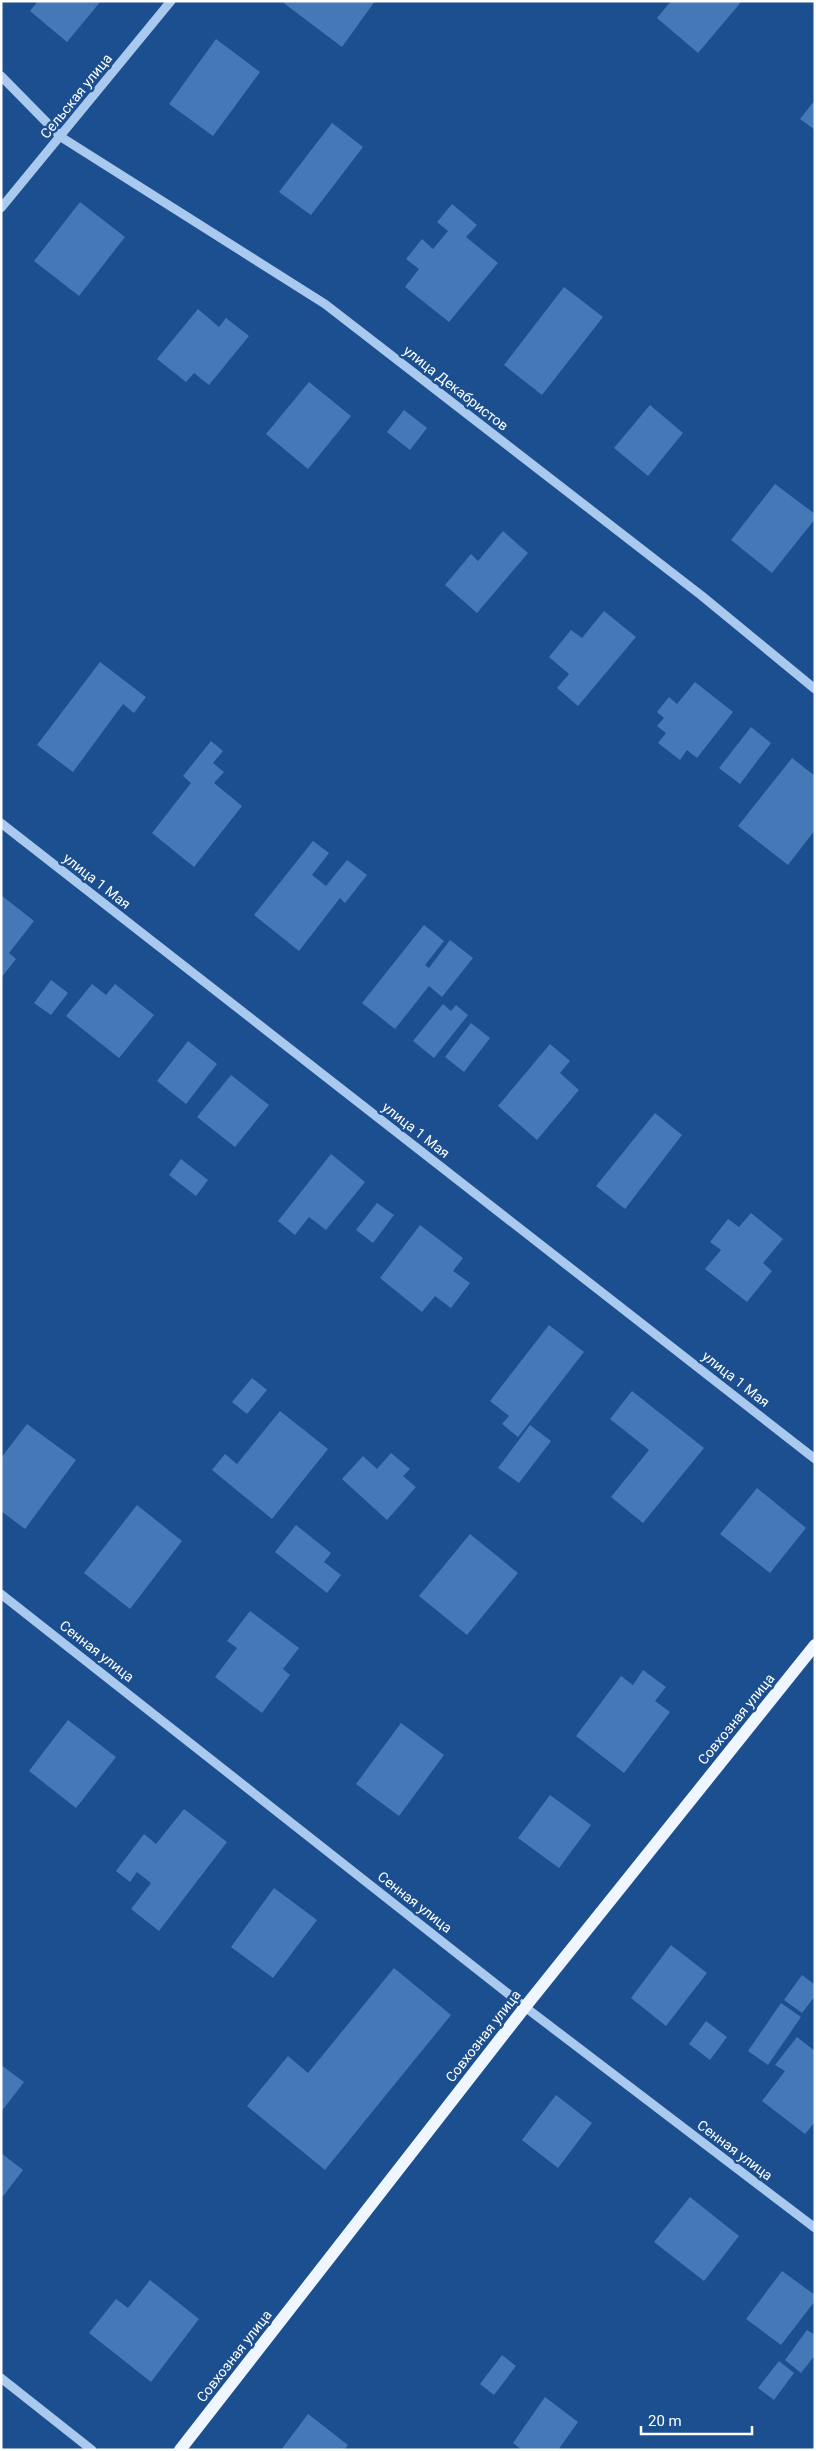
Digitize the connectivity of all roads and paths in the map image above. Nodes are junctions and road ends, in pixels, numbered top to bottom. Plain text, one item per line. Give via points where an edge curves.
1 (170, 1) edge
2 (1, 76) edge
3 (61, 137) junction
4 (1, 208) edge
5 (815, 689) edge
6 (1, 823) edge
7 (815, 1459) edge
8 (1, 1594) edge
9 (815, 1645) edge
10 (525, 2006) junction
11 (815, 2228) edge
12 (1, 2378) edge
13 (92, 2450) edge
14 (180, 2450) edge

1 - 3 street, Сельская улица
2 - 3 street, улица Декабристов
3 - 4 street, Сельская улица
3 - 5 street, улица Декабристов via 325,304 694,590
6 - 7 street, улица 1 Мая
8 - 10 street, Сенная улица
9 - 10 main road, Совхозная улица
10 - 11 street, Сенная улица
10 - 14 main road, Совхозная улица
12 - 13 street

